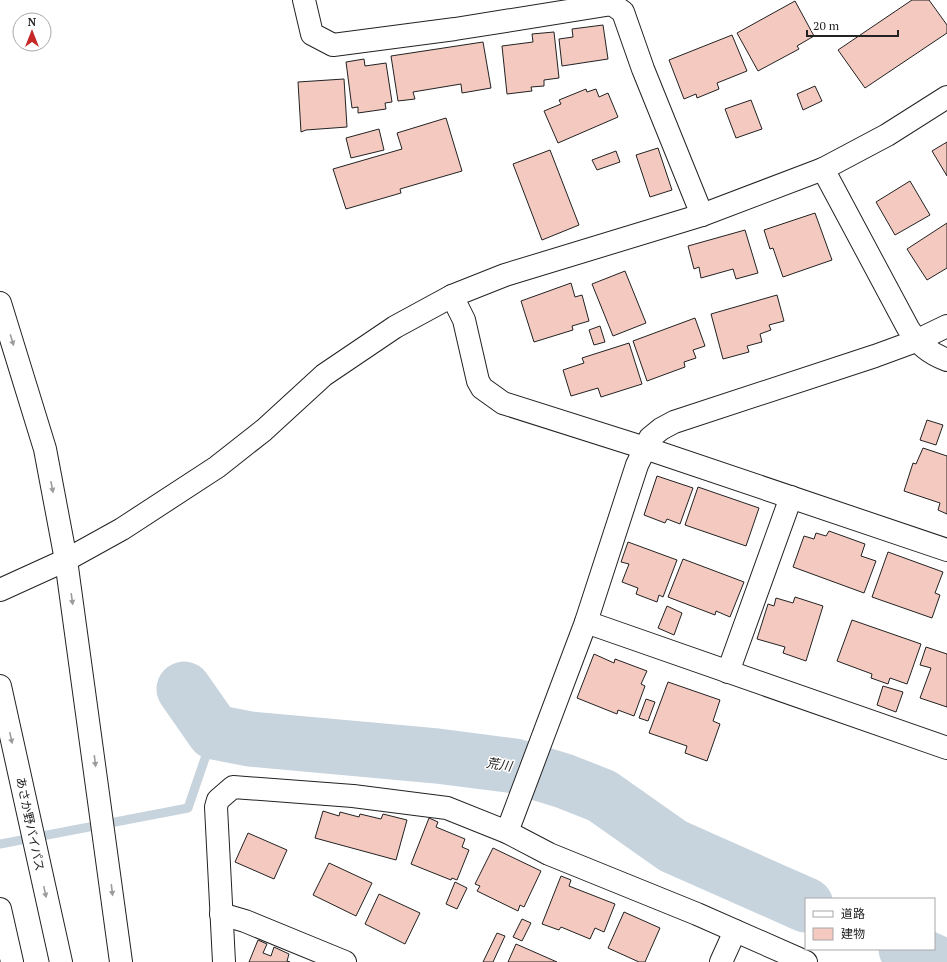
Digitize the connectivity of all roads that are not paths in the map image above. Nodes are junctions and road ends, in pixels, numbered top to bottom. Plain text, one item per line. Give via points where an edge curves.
1 (304, 0) edge
2 (947, 96) edge
3 (823, 169) junction
4 (702, 215) junction
5 (452, 296) junction
6 (0, 303) edge
7 (947, 326) edge
8 (916, 341) junction
9 (947, 360) edge
10 (644, 448) junction
11 (791, 497) junction
12 (947, 550) edge
13 (66, 560) junction
14 (8, 587) edge
15 (586, 622) junction
16 (728, 672) junction
17 (0, 686) edge
18 (947, 748) edge
19 (507, 832) junction
20 (0, 909) edge
21 (221, 914) junction
22 (735, 931) junction
23 (12, 962) edge
24 (61, 962) edge
25 (121, 962) edge
26 (224, 962) edge
27 (345, 962) edge
28 (721, 962) edge
29 (806, 962) edge

1 - 4 main road via 312,34 333,46 612,4 623,12 643,69
2 - 3 main road via 887,135
3 - 4 main road
3 - 8 main road
4 - 5 main road via 505,275
5 - 10 main road via 464,320 478,380 490,394 503,403
5 - 13 main road via 395,327 324,375 264,430 217,467 122,529
6 -> 13 main road via 45,449
7 - 8 main road
8 - 9 main road via 927,351
8 - 10 main road via 674,422 650,438
10 - 11 main road
10 - 15 main road
11 - 12 main road
11 - 16 main road
13 - 14 main road
13 -> 25 main road
15 - 16 main road
15 - 19 main road
16 - 18 main road
17 -> 24 main road, あさか野バイパス
19 - 21 main road via 447,808 353,796 233,787 218,800 216,807
19 - 22 main road via 549,854
20 - 23 main road
21 - 26 main road
21 - 27 main road via 245,921
22 - 28 main road
22 - 29 main road

